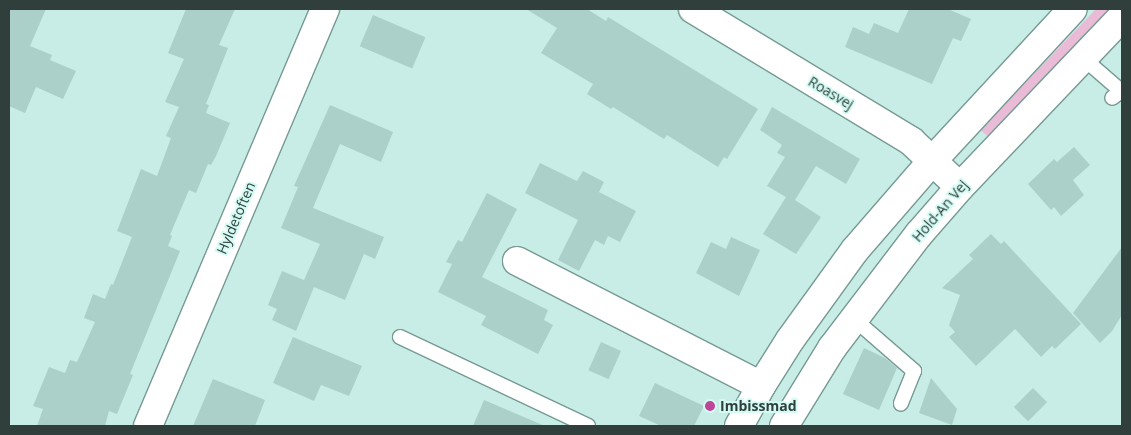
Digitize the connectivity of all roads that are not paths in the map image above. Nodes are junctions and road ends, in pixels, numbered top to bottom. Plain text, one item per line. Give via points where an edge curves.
1 (325, 9) edge
2 (694, 9) edge
3 (1073, 9) edge
4 (1122, 17) edge
5 (1083, 58) junction
6 (1112, 98) dead end
7 (932, 161) junction
8 (960, 187) junction
9 (517, 261) dead end
10 (853, 318) junction
11 (400, 337) dead end
12 (761, 386) junction
13 (901, 403) dead end
14 (148, 426) edge
15 (588, 426) edge
16 (739, 426) edge
17 (784, 426) edge

1 - 14 street, Hyldetoften
2 - 7 street, Roasvej via 911,142
3 - 7 street
4 - 5 street, Hold-An Vej
5 - 6 lane via 1121,90
5 - 8 street, Hold-An Vej
7 - 8 street, Roasvej
7 - 12 street via 854,250
8 - 10 street, Hold-An Vej
9 - 12 street
10 - 13 lane via 914,371
10 - 17 street, Hold-An Vej
11 - 15 lane
12 - 16 street

